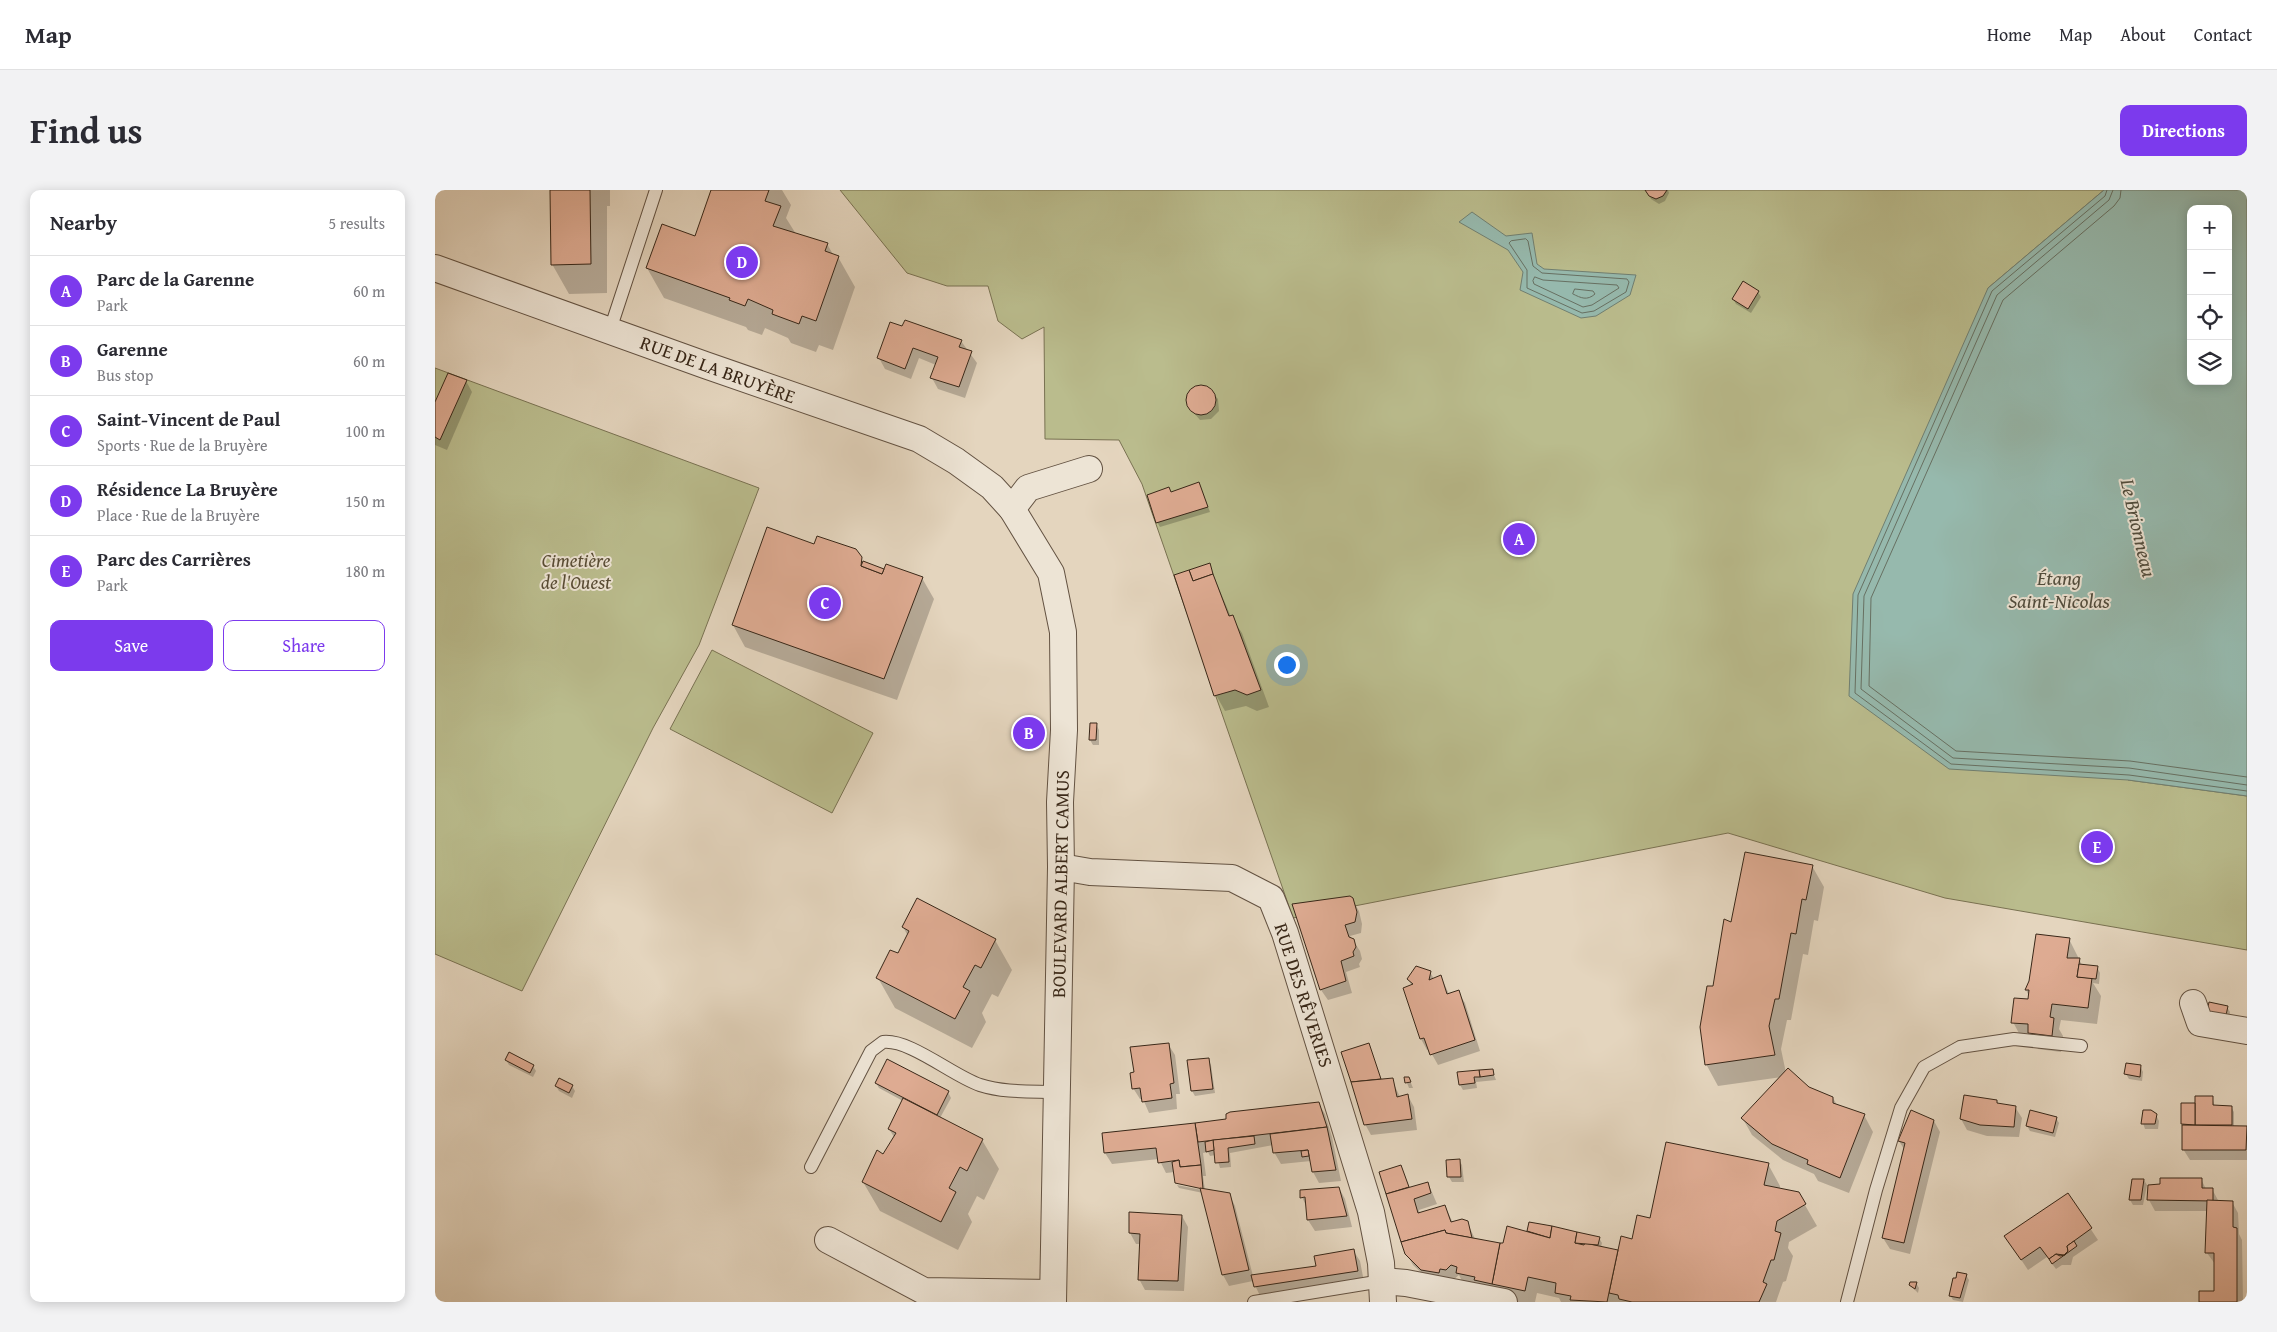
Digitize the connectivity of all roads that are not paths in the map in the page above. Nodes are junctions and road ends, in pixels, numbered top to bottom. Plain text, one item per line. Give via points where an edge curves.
1 (656, 190) edge
2 (435, 268) edge
3 (611, 330) junction
4 (1089, 469) dead end
5 (992, 487) joint
6 (1012, 509) junction
7 (1061, 867) junction
8 (2193, 1003) dead end
9 (2247, 1031) edge
10 (2081, 1046) dead end
11 (1057, 1092) junction
12 (811, 1167) dead end
13 (828, 1240) dead end
14 (1382, 1291) edge
15 (1053, 1297) edge
16 (1254, 1302) edge
17 (1504, 1302) edge
18 (1847, 1302) edge

1 - 3 lane
2 - 3 street, RUE DE LA BRUYÈRE
3 - 5 street, RUE DE LA BRUYÈRE via 919,439
4 - 6 street via 1028,488
5 - 6 street, BOULEVARD ALBERT CAMUS
6 - 7 street, BOULEVARD ALBERT CAMUS via 1051,573 1063,632
7 - 11 street, BOULEVARD ALBERT CAMUS
7 - 14 street, RUE DES RÊVERIES via 1089,872 1232,878 1271,898 1288,942 1368,1203 1381,1263
8 - 9 street via 2200,1022
10 - 18 lane via 2014,1039 1960,1046 1924,1067 1901,1108
11 - 12 lane via 986,1087 900,1043 883,1042 871,1052
11 - 15 street, BOULEVARD ALBERT CAMUS
13 - 15 street via 924,1291
14 - 16 lane
14 - 17 street via 1407,1284

